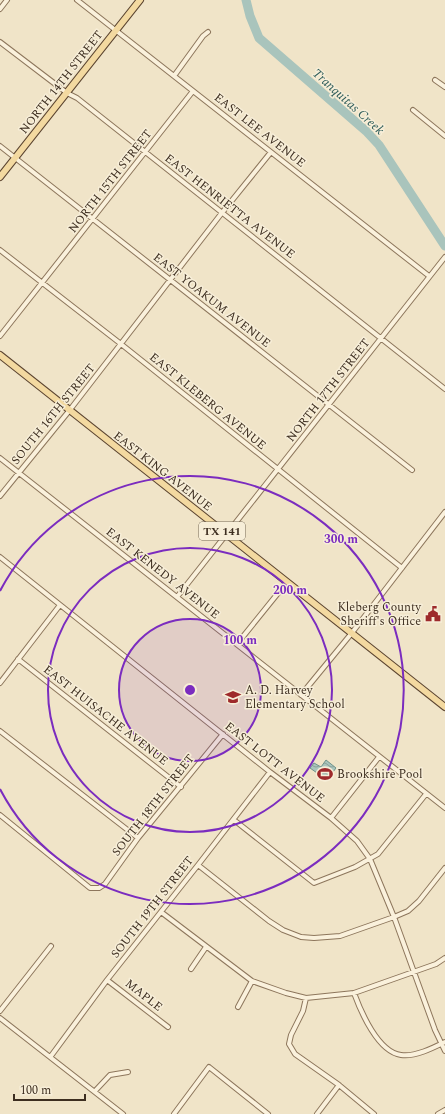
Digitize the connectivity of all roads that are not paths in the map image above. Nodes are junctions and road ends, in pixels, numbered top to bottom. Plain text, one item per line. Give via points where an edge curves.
1 (7, 0) edge
2 (77, 0) edge
3 (140, 0) edge
4 (0, 9) edge
5 (116, 31) junction
6 (208, 32) dead end
7 (0, 42) edge
8 (174, 76) junction
9 (435, 80) dead end
10 (445, 87) edge
11 (193, 91) junction
12 (67, 93) junction
13 (413, 110) dead end
14 (445, 136) edge
15 (0, 146) edge
16 (145, 152) junction
17 (271, 152) junction
18 (15, 158) junction
19 (0, 177) edge
20 (222, 214) junction
21 (92, 219) junction
22 (0, 250) edge
23 (445, 257) edge
24 (430, 276) junction
25 (170, 280) junction
26 (41, 283) junction
27 (0, 336) edge
28 (381, 338) junction
29 (121, 344) junction
30 (0, 355) edge
31 (445, 390) edge
32 (329, 404) junction
33 (69, 410) junction
34 (0, 458) edge
35 (278, 470) junction
36 (412, 470) dead end
37 (19, 473) junction
38 (0, 496) edge
39 (445, 512) edge
40 (226, 534) junction
41 (0, 558) edge
42 (402, 568) junction
43 (287, 582) junction
44 (177, 597) junction
45 (60, 605) junction
46 (351, 634) junction
47 (237, 644) junction
48 (18, 659) junction
49 (0, 682) edge
50 (301, 694) junction
51 (445, 707) edge
52 (0, 731) edge
53 (223, 734) junction
54 (379, 757) junction
55 (270, 772) junction
56 (181, 787) junction
57 (426, 794) junction
58 (445, 808) edge
59 (0, 815) edge
60 (331, 818) junction
61 (234, 820) junction
62 (138, 838) junction
63 (370, 859) junction
64 (198, 866) junction
65 (445, 868) edge
66 (162, 912) junction
67 (394, 917) junction
68 (51, 946) dead end
69 (206, 947) junction
70 (445, 958) edge
71 (191, 969) dead end
72 (413, 972) junction
73 (107, 980) junction
74 (252, 981) junction
75 (354, 993) junction
76 (306, 998) junction
77 (238, 1007) dead end
78 (0, 1012) edge
79 (0, 1018) edge
80 (168, 1027) dead end
81 (443, 1043) edge
82 (445, 1050) edge
83 (51, 1056) junction
84 (128, 1072) dead end
85 (339, 1085) junction
86 (94, 1091) junction
87 (445, 1110) edge
88 (123, 1114) edge
89 (174, 1114) edge
90 (268, 1114) edge
91 (317, 1114) edge
92 (374, 1114) edge
93 (438, 1114) edge

1 - 4 street
2 - 5 street, EAST LEE AVENUE
3 - 5 main road, NORTH 14TH STREET
5 - 8 street, EAST LEE AVENUE
5 - 12 main road, NORTH 14TH STREET
6 - 8 street
7 - 12 street, EAST HENRIETTA AVENUE
8 - 11 street, EAST LEE AVENUE
9 - 10 street
11 - 16 street, NORTH 15TH STREET
11 - 17 street, EAST LEE AVENUE
12 - 16 street, EAST HENRIETTA AVENUE via 77,98
12 - 18 main road, NORTH 14TH STREET
13 - 14 street
15 - 18 street, EAST YOAKUM AVENUE
16 - 20 street, EAST HENRIETTA AVENUE
16 - 21 street, NORTH 15TH STREET
17 - 20 street, SOUTH 16TH STREET
17 - 24 street, EAST LEE AVENUE
18 - 19 main road, NORTH 14TH STREET
18 - 21 street, EAST YOAKUM AVENUE
20 - 25 street, SOUTH 16TH STREET
20 - 28 street, EAST HENRIETTA AVENUE
21 - 25 street, EAST YOAKUM AVENUE
21 - 26 street, NORTH 15TH STREET
22 - 26 street, EAST KLEBERG AVENUE
23 - 24 street, NORTH 17TH STREET
24 - 28 street, NORTH 17TH STREET
25 - 29 street, SOUTH 16TH STREET
25 - 32 street, EAST YOAKUM AVENUE
26 - 27 street, NORTH 15TH STREET
26 - 29 street, EAST KLEBERG AVENUE
28 - 31 street, EAST HENRIETTA AVENUE
28 - 32 street, NORTH 17TH STREET
29 - 33 street, SOUTH 16TH STREET
29 - 35 street, EAST KLEBERG AVENUE
30 - 33 main road, EAST KING AVENUE / TX 141
32 - 35 street, NORTH 17TH STREET
32 - 36 street, EAST YOAKUM AVENUE
33 - 37 street, SOUTH 16TH STREET
33 - 40 main road, EAST KING AVENUE / TX 141
34 - 37 street, EAST KENEDY AVENUE
35 - 40 street, NORTH 17TH STREET
35 - 42 street, EAST KLEBERG AVENUE
37 - 38 street, SOUTH 16TH STREET
37 - 44 street, EAST KENEDY AVENUE
39 - 42 street
40 - 43 main road, EAST KING AVENUE / TX 141
40 - 44 street, NORTH 17TH STREET
41 - 45 street, EAST LOTT AVENUE
42 - 46 street
43 - 46 main road, EAST KING AVENUE / TX 141
43 - 47 street
44 - 47 street, EAST KENEDY AVENUE
45 - 48 street
45 - 53 street, EAST LOTT AVENUE
46 - 50 street
46 - 51 main road, EAST KING AVENUE / TX 141
47 - 50 street, EAST KENEDY AVENUE
48 - 49 street
48 - 56 street, EAST HUISACHE AVENUE
50 - 54 street, EAST KENEDY AVENUE
52 - 62 street
53 - 55 street, EAST LOTT AVENUE
53 - 56 street, SOUTH 18TH STREET
54 - 57 street, EAST KENEDY AVENUE
54 - 60 street
55 - 60 street, EAST LOTT AVENUE
55 - 61 street, SOUTH 19TH STREET
56 - 62 street, SOUTH 18TH STREET
57 - 58 street, EAST KENEDY AVENUE
57 - 63 street via 385,846
59 - 62 street, SOUTH 18TH STREET via 90,888 99,888 105,884
60 - 63 street, EAST LOTT AVENUE via 357,841
61 - 63 street via 314,883
61 - 64 street, SOUTH 19TH STREET
63 - 67 street, EAST LOTT AVENUE
64 - 66 street, SOUTH 19TH STREET
64 - 67 street via 269,921 301,937 340,936
65 - 67 street via 408,911
66 - 69 street
66 - 73 street, SOUTH 19TH STREET
67 - 72 street, EAST LOTT AVENUE
68 - 78 street
69 - 71 street
69 - 74 street
70 - 72 street
72 - 75 street
72 - 81 street, EAST LOTT AVENUE
73 - 80 street, MAPLE
73 - 83 street, SOUTH 19TH STREET
74 - 76 street
74 - 77 street
75 - 76 street
75 - 81 street via 370,1028 394,1053 410,1055
76 - 85 street via 289,1044 295,1054
79 - 83 street
81 - 82 street, EAST LOTT AVENUE
83 - 86 street
84 - 86 street via 110,1075
85 - 91 street
85 - 92 street
86 - 88 street
87 - 93 street
89 - 90 street via 209,1067

